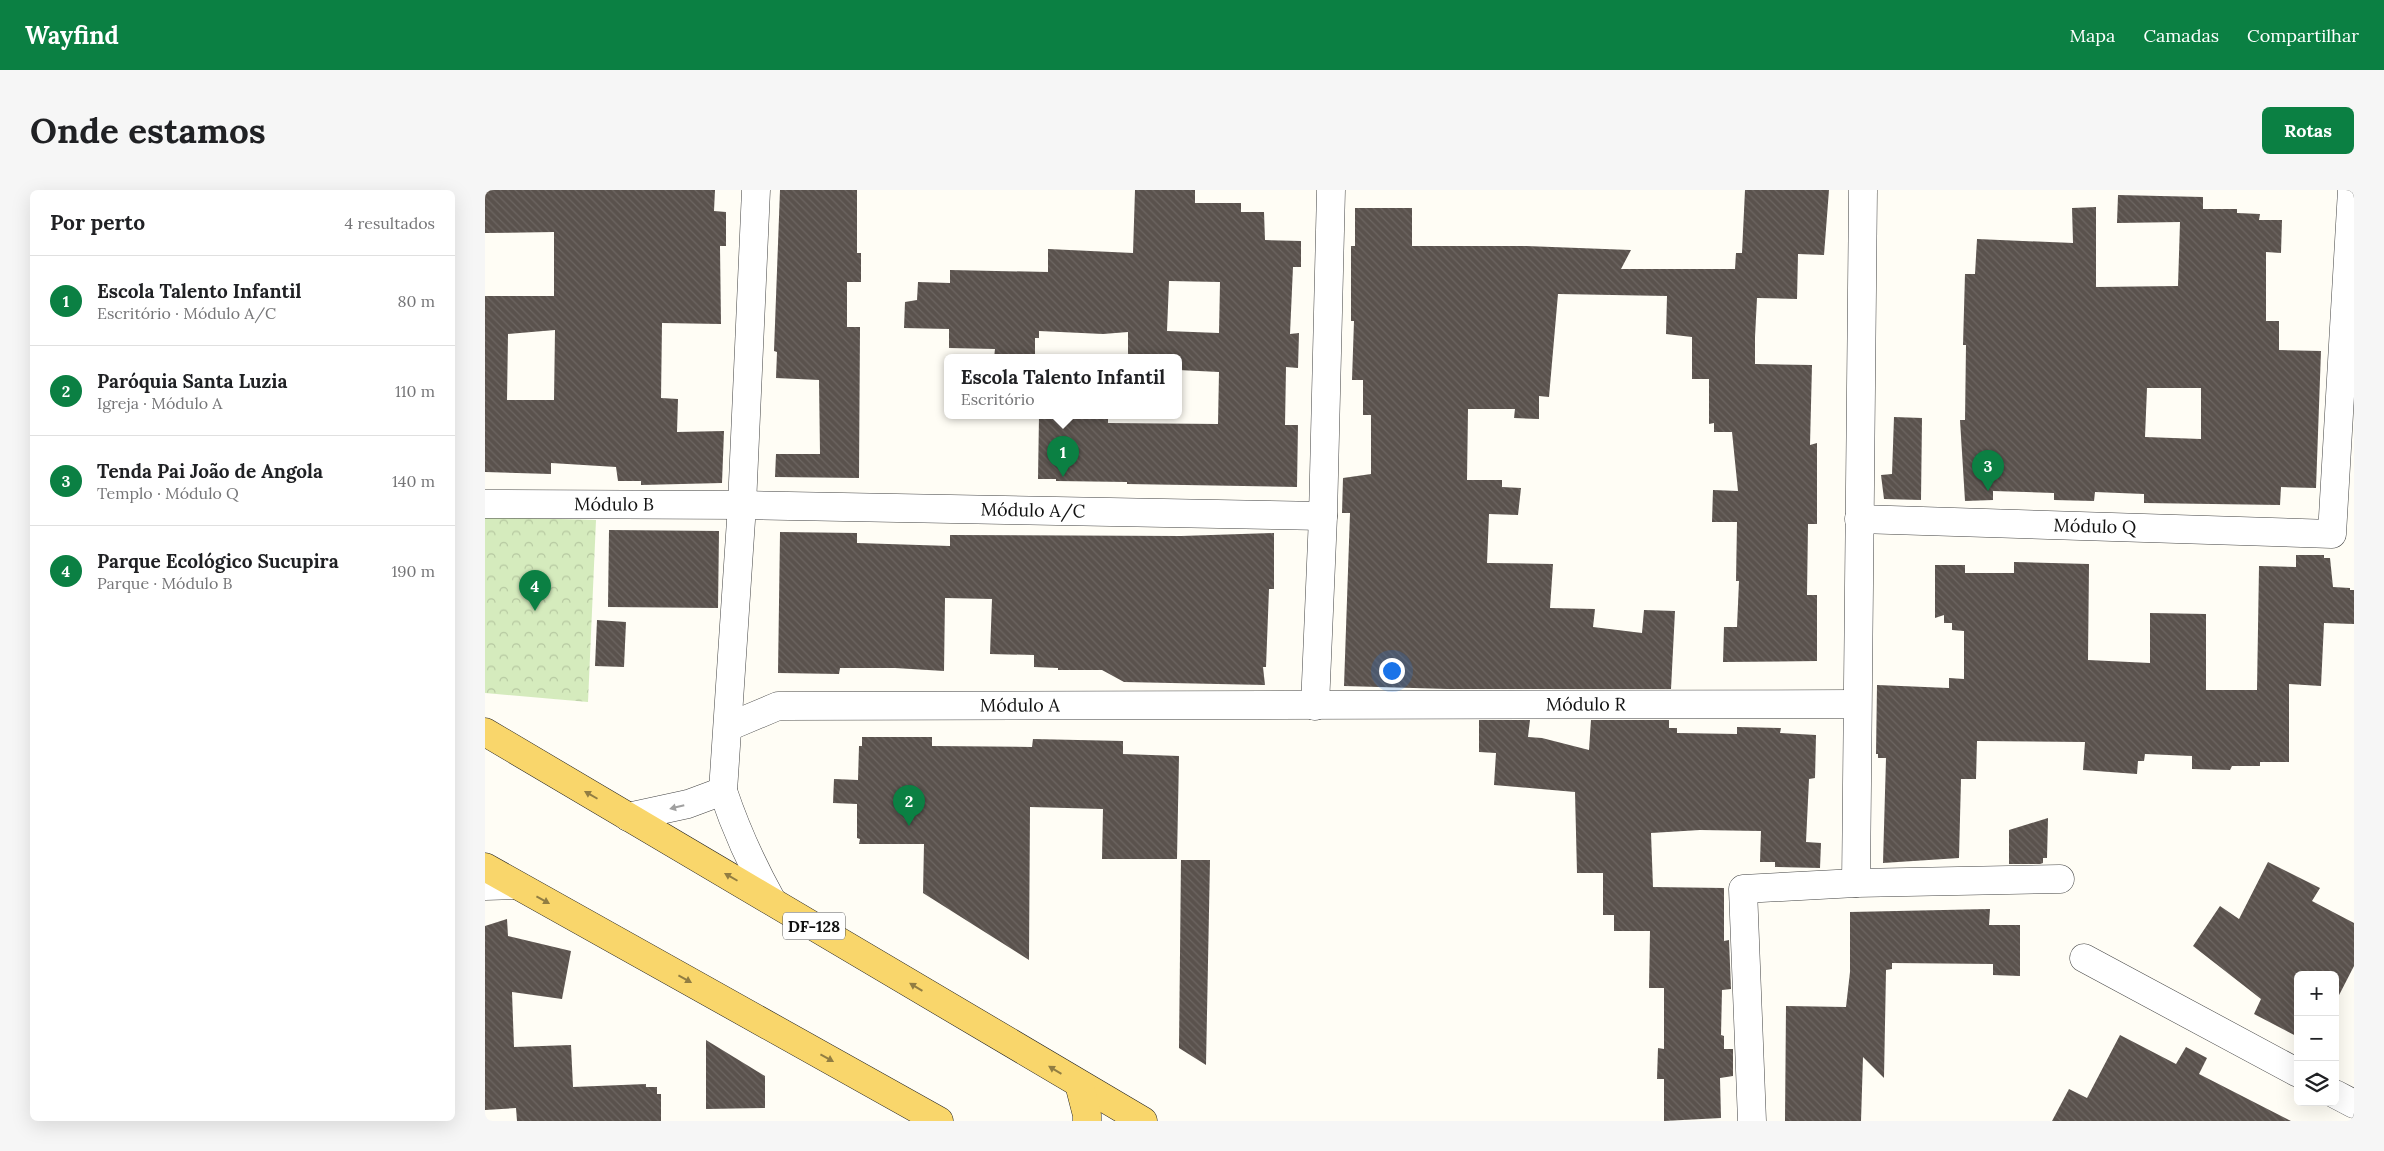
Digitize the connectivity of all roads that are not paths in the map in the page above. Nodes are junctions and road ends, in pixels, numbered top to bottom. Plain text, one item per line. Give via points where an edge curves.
1 (756, 190) edge
2 (1331, 190) edge
3 (1863, 190) edge
4 (2351, 190) edge
5 (485, 504) edge
6 (742, 505) junction
7 (1323, 516) junction
8 (1859, 519) junction
9 (1857, 704) junction
10 (1315, 706) junction
11 (728, 727) junction
12 (485, 732) edge
13 (723, 791) junction
14 (628, 817) junction
15 (485, 868) edge
16 (2060, 879) dead end
17 (1856, 883) junction
18 (515, 885) junction
19 (485, 886) edge
20 (772, 901) junction
21 (2084, 958) dead end
22 (2294, 1072) edge
23 (1079, 1084) junction
24 (2339, 1096) edge
25 (2354, 1104) edge
26 (939, 1121) edge
27 (1087, 1121) edge
28 (1143, 1121) edge
29 (1752, 1121) edge

1 - 6 street
2 - 7 street
3 - 8 street
4 - 8 street, Módulo Q via 2332,534
5 - 6 street, Módulo B
6 - 7 street, Módulo A/C
6 - 11 street
7 - 10 street
8 - 9 street
9 - 10 street, Módulo R
9 - 17 street
10 - 11 street, Módulo A via 778,706
11 - 13 street
14 -> 12 main road, DF-128 / DF-128
13 -> 14 street via 688,804
13 - 20 street via 741,841
20 -> 14 main road, DF-128 / DF-128
15 - 18 main road
16 - 17 street
17 - 29 street via 1743,890
18 - 19 street
18 -> 26 main road
23 -> 20 main road, DF-128 / DF-128
21 - 22 street
23 - 27 main road
23 - 28 main road, DF-128 / DF-128
24 - 25 street

